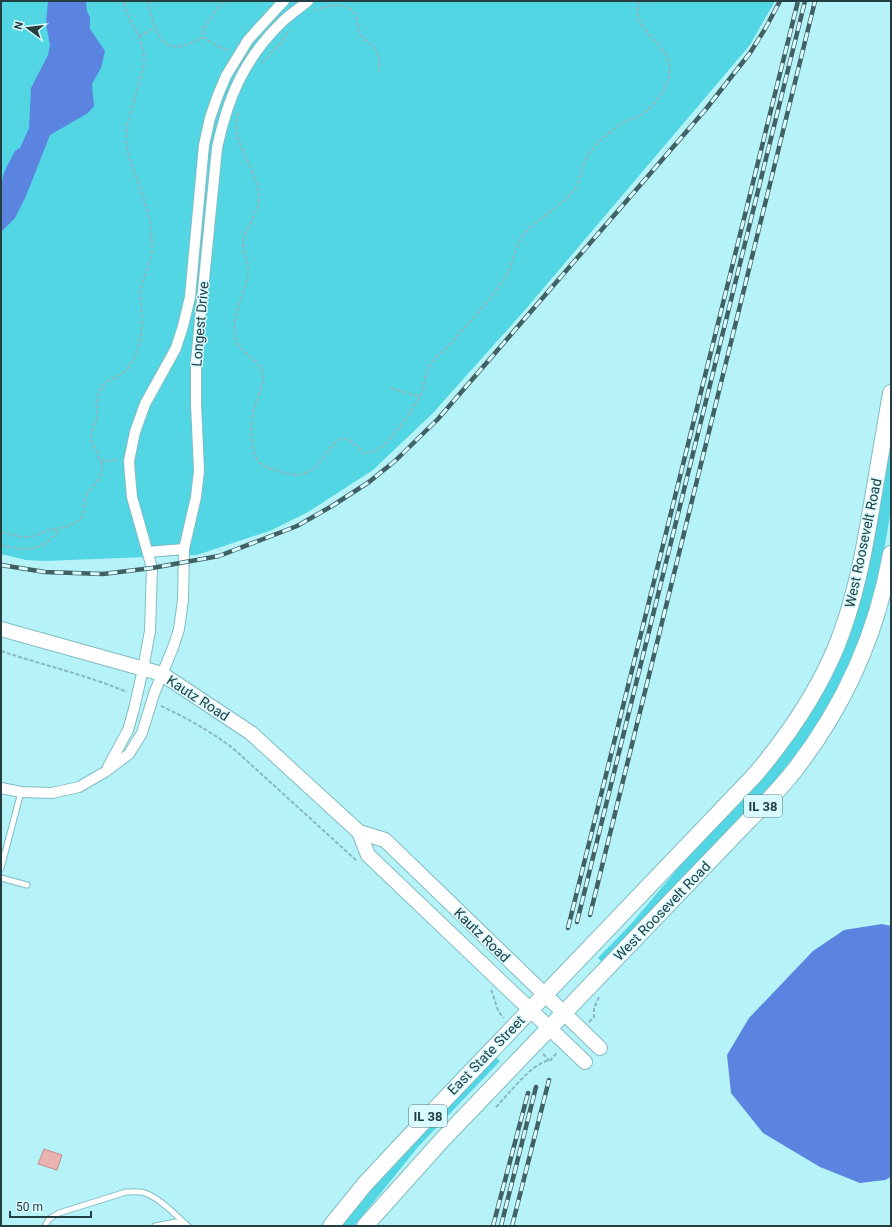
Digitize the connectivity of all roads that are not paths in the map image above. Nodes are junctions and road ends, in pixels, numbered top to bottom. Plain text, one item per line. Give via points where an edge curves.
1 (284, 1) edge
2 (308, 1) edge
3 (891, 393) edge
4 (184, 549) junction
5 (148, 552) junction
6 (891, 554) edge
7 (1, 629) edge
8 (144, 669) junction
9 (162, 674) junction
10 (105, 772) junction
11 (1, 788) edge
12 (21, 792) junction
13 (360, 832) junction
14 (1, 868) edge
15 (1, 878) edge
16 (27, 885) dead end
17 (544, 995) junction
18 (530, 1010) junction
19 (564, 1014) junction
20 (550, 1028) junction
21 (600, 1048) dead end
22 (585, 1062) dead end
23 (45, 1226) edge
24 (155, 1226) edge
25 (188, 1226) edge
26 (331, 1226) edge
27 (365, 1226) edge

1 - 5 street, Longest Drive via 248,40 237,56 218,94 210,118 204,145 190,297 176,348 145,404 135,432 129,461 132,497
2 - 4 street, Longest Drive via 283,21 264,41 249,63 227,109 217,148 196,360 200,471
3 - 17 main road, West Roosevelt Road / IL 38 via 864,549 852,600 834,651 808,703 754,776
4 - 5 street
4 - 9 street, Longest Drive via 183,600 179,629
5 - 8 street, Longest Drive via 152,568 152,589 150,631
6 - 19 main road, West Roosevelt Road / IL 38 via 881,600 860,659 834,712 793,772
7 - 8 street, Kautz Road
8 - 9 street, Kautz Road
8 - 10 street, Longest Drive via 128,730
9 - 10 street, Longest Drive via 142,733 129,754
9 - 13 street, Kautz Road via 251,733
10 - 12 street, Longest Drive via 79,787 52,793
11 - 12 street, Longest Drive
12 - 14 lane
13 - 17 street, Kautz Road via 385,840
13 - 18 street, Kautz Road via 368,855
15 - 16 lane
17 - 18 main road, West Roosevelt Road / IL 38
17 - 19 street, Kautz Road
18 - 20 street, Kautz Road
18 - 26 main road, East State Street / IL 38 via 392,1154
19 - 20 main road, West Roosevelt Road / IL 38
19 - 21 street, Kautz Road
20 - 22 street, Kautz Road
20 - 27 main road, West Roosevelt Road / IL 38
23 - 25 lane via 49,1219 59,1213 126,1192 145,1193
24 - 25 lane via 176,1222

